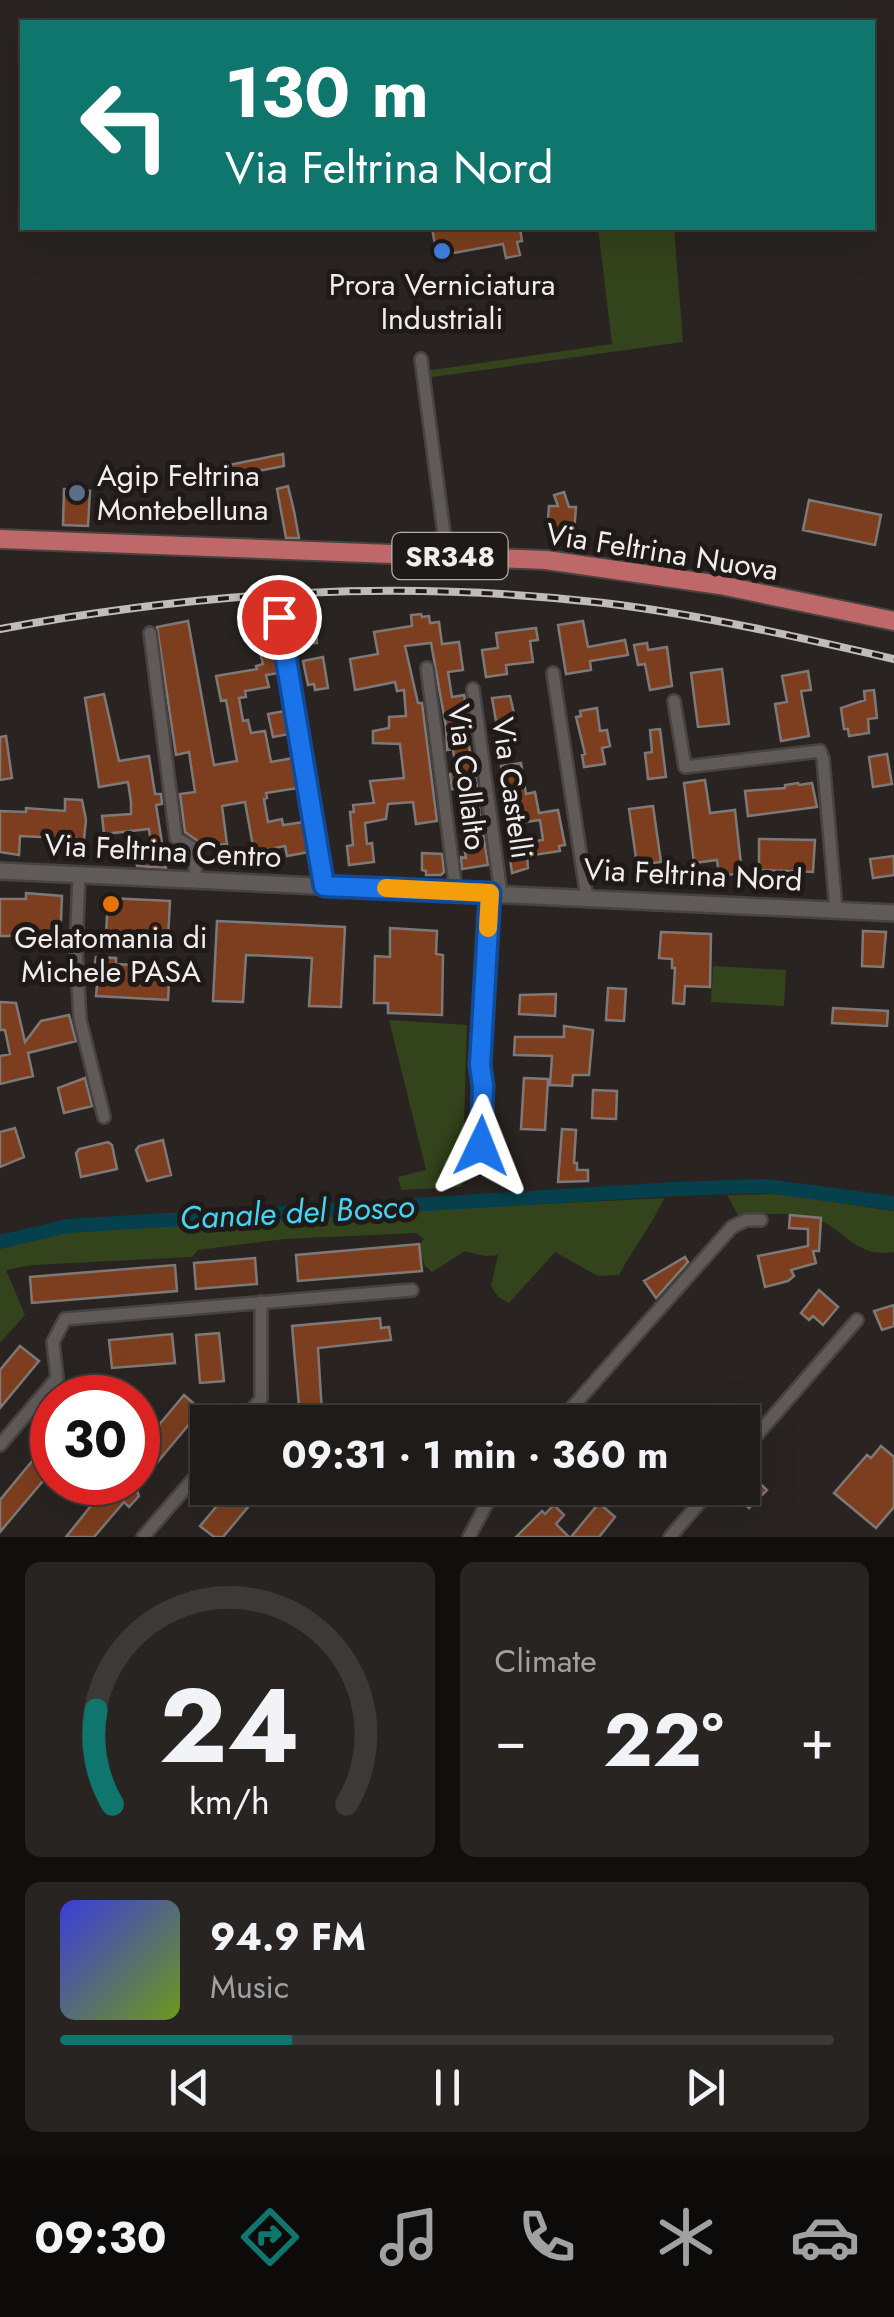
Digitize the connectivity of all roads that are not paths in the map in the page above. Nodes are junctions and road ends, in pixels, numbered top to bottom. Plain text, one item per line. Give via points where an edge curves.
1 (421, 359) dead end
2 (0, 539) edge
3 (447, 556) junction
4 (279, 617) dead end
5 (894, 621) edge
6 (150, 633) dead end
7 (427, 668) dead end
8 (553, 673) dead end
9 (473, 689) dead end
10 (674, 701) dead end
11 (0, 871) edge
12 (79, 874) junction
13 (195, 880) junction
14 (324, 886) junction
15 (456, 892) junction
16 (496, 894) junction
17 (588, 898) junction
18 (836, 910) junction
19 (894, 913) edge
20 (104, 1117) dead end
21 (481, 1146) dead end
22 (760, 1220) dead end
23 (412, 1290) dead end
24 (261, 1302) junction
25 (857, 1320) dead end
26 (256, 1405) edge
27 (574, 1405) edge
28 (760, 1431) edge
29 (0, 1445) edge
30 (190, 1483) edge
31 (486, 1505) edge
32 (697, 1505) edge
33 (144, 1537) edge
34 (468, 1537) edge
35 (670, 1537) edge

1 - 3 street
2 - 3 main road, Via Feltrina Nuova / SR348
3 - 5 main road, Via Feltrina Nuova / SR348 via 546,560 720,585
4 - 14 street
6 - 13 street via 176,838 196,850
7 - 15 street, Via Collalto
8 - 17 street
9 - 16 street, Via Castelli
10 - 18 street via 686,766 820,751
11 - 12 main road, Via Feltrina Centro
12 - 13 main road, Via Feltrina Centro
12 - 20 street via 76,986
13 - 14 main road, Via Feltrina Centro
14 - 15 main road, Via Feltrina Nord
15 - 16 main road, Via Feltrina Nord
16 - 17 main road, Via Feltrina Nord
16 - 21 street via 480,1065
17 - 18 main road, Via Feltrina Nord
18 - 19 main road, Via Feltrina Nord
22 - 27 street via 732,1227
23 - 24 street
24 - 26 street
24 - 29 street via 65,1319 54,1342 56,1378
25 - 28 street
30 - 33 street
31 - 34 street
32 - 35 street

